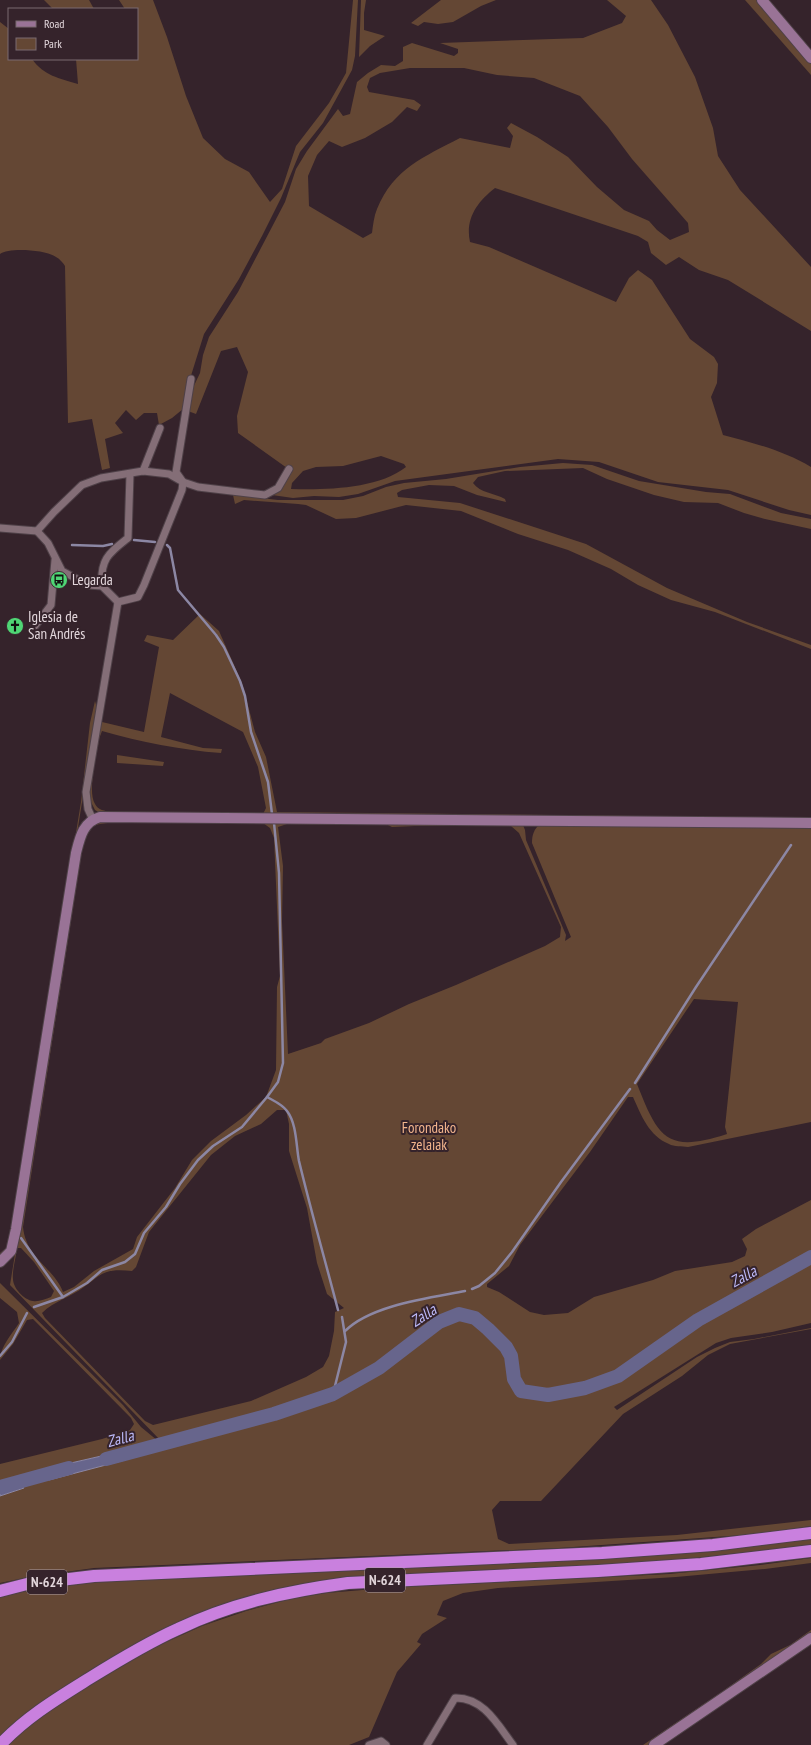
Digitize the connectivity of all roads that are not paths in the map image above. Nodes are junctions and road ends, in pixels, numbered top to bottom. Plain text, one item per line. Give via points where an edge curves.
1 (762, 0) edge
2 (811, 58) edge
3 (191, 379) dead end
4 (160, 428) dead end
5 (289, 468) dead end
6 (143, 471) junction
7 (130, 474) junction
8 (183, 482) junction
9 (0, 528) edge
10 (37, 531) junction
11 (55, 560) junction
12 (102, 586) junction
13 (118, 602) junction
14 (35, 626) dead end
15 (93, 820) junction
16 (811, 823) edge
17 (0, 1262) edge
18 (811, 1533) edge
19 (811, 1552) edge
20 (0, 1591) edge
21 (811, 1638) edge
22 (0, 1745) edge
23 (368, 1745) edge
24 (386, 1745) edge
25 (427, 1745) edge
26 (513, 1745) edge
27 (654, 1745) edge

1 - 2 street
3 - 8 street via 176,472
4 - 6 street
5 - 8 street via 278,488 265,495 198,487
6 - 7 street
6 - 8 street via 170,474
7 - 10 street via 101,478 82,485
7 - 12 street via 128,538 108,554 101,574
8 - 13 street via 138,597
9 - 10 street
10 - 11 street via 48,543
11 - 12 street via 62,571 88,585
11 - 14 street via 50,605
12 - 13 street
13 - 15 street via 86,792 88,810
15 - 16 street via 100,817
15 - 17 street via 87,824 80,836 76,853 16,1229 12,1250
18 - 20 highway, N-624 via 602,1553 94,1576 27,1584
19 - 22 highway, N-624 via 701,1564 598,1571 348,1583 268,1597 207,1616 129,1654 41,1709 22,1723
21 - 27 street
23 - 24 street via 381,1741
25 - 26 street via 455,1698 465,1697 480,1705 494,1718

